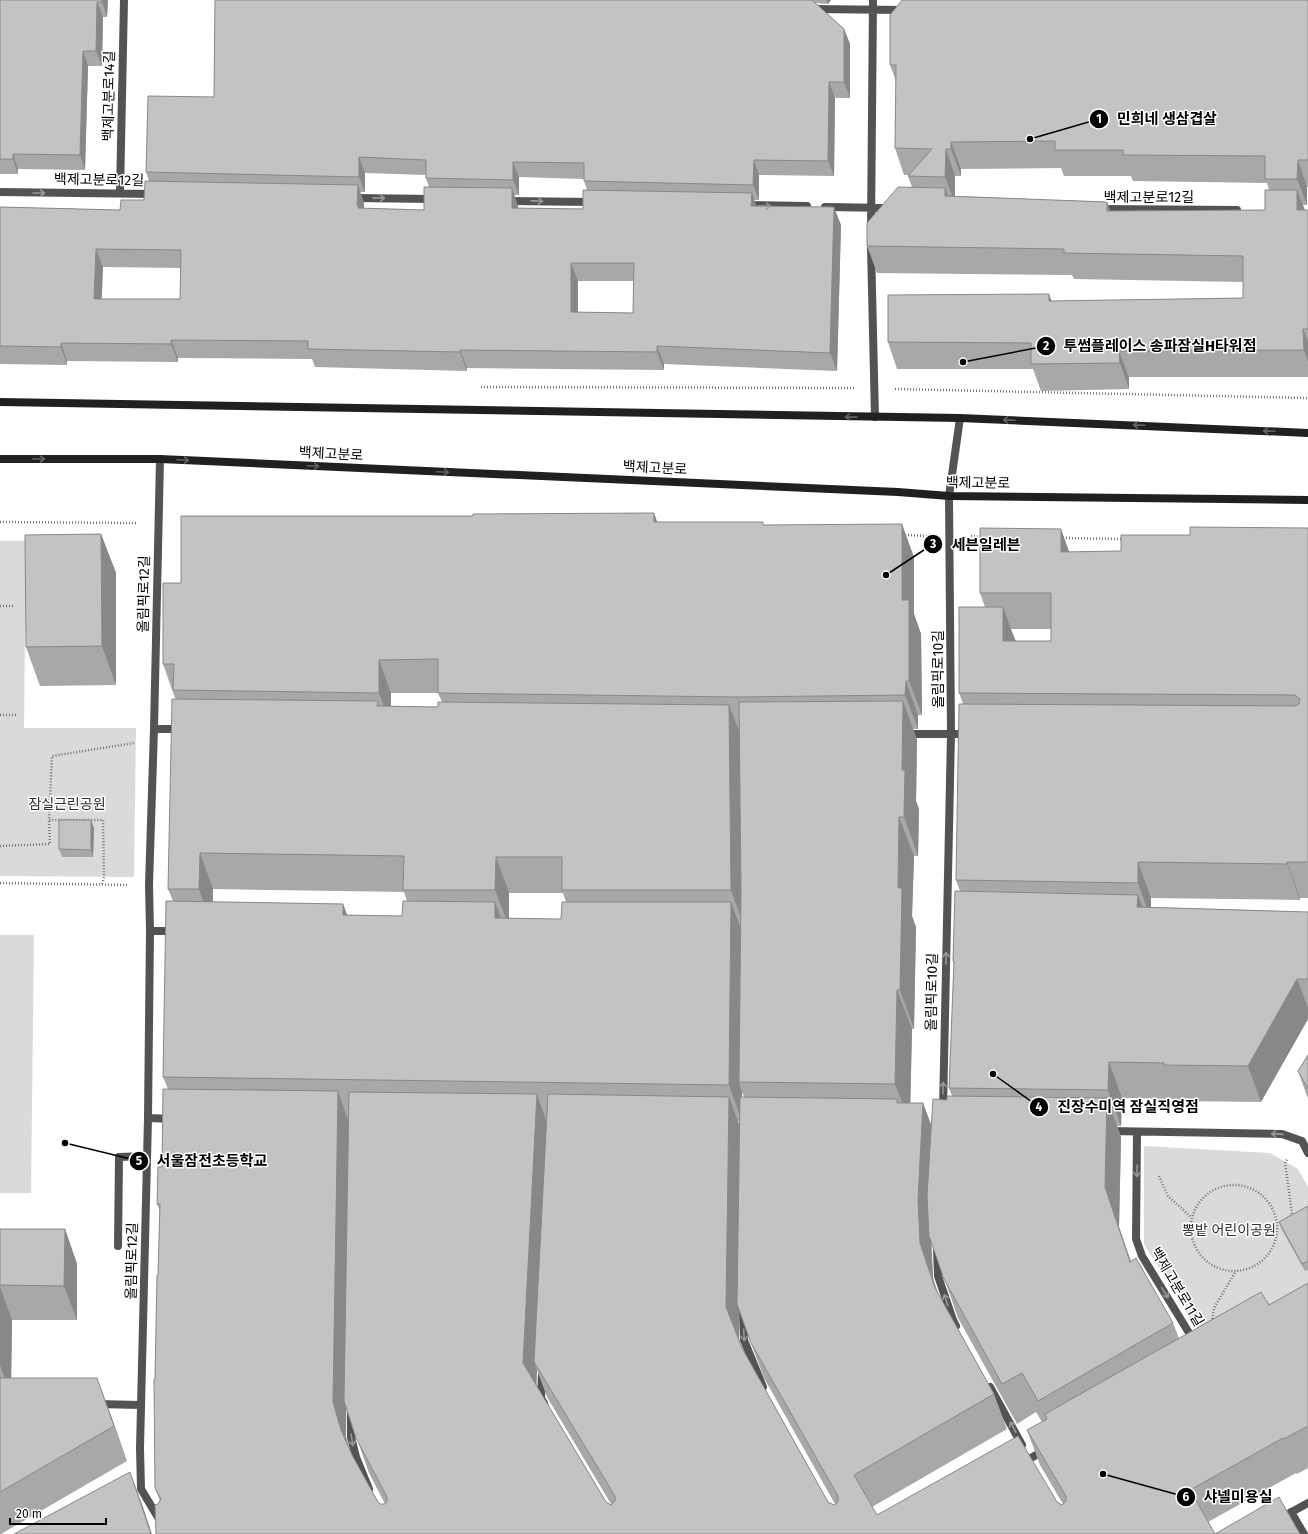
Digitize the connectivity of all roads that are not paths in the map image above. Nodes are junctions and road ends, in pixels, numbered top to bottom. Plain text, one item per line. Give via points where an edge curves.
1 (124, 0) edge
2 (873, 0) edge
3 (801, 9) edge
4 (873, 10) junction
5 (912, 10) edge
6 (0, 192) edge
7 (120, 193) junction
8 (160, 194) edge
9 (344, 198) edge
10 (447, 200) edge
11 (495, 200) edge
12 (599, 202) edge
13 (742, 205) edge
14 (870, 208) junction
15 (902, 208) edge
16 (1093, 209) edge
17 (1244, 210) edge
18 (0, 402) edge
19 (874, 417) junction
20 (960, 418) junction
21 (1308, 433) edge
22 (0, 459) edge
23 (160, 459) junction
24 (949, 496) junction
25 (1308, 500) edge
26 (154, 728) junction
27 (186, 729) edge
28 (896, 734) edge
29 (951, 734) junction
30 (975, 734) edge
31 (150, 930) junction
32 (182, 931) edge
33 (148, 1118) junction
34 (180, 1119) edge
35 (942, 1122) edge
36 (1098, 1131) edge
37 (1137, 1132) junction
38 (1308, 1153) edge
39 (147, 1156) junction
40 (937, 1242) edge
41 (118, 1246) dead end
42 (743, 1308) edge
43 (960, 1334) edge
44 (1200, 1351) edge
45 (542, 1369) edge
46 (988, 1383) edge
47 (767, 1393) edge
48 (86, 1403) edge
49 (141, 1404) junction
50 (352, 1406) edge
51 (550, 1412) edge
52 (1050, 1447) edge
53 (1032, 1462) junction
54 (1016, 1467) edge
55 (375, 1499) edge
56 (1308, 1503) edge
57 (1292, 1512) junction
58 (1272, 1523) edge
59 (168, 1534) edge
60 (1304, 1534) edge

1 - 7 street, 백제고분로14길
2 - 4 street
3 - 4 street
4 - 5 street
4 - 14 street
6 -> 7 street, 백제고분로12길
7 - 8 street, 백제고분로12길
9 -> 10 street
11 -> 12 street
13 -> 14 street
14 - 15 street
14 - 19 street
16 - 17 street, 백제고분로12길
19 -> 18 main road
19 - 20 main road
21 -> 20 main road
20 - 24 street, 올림픽로10길
22 -> 23 main road, 백제고분로
23 -> 24 main road, 백제고분로
23 - 26 street, 올림픽로12길
24 - 25 main road, 백제고분로
24 - 29 street, 올림픽로10길
26 - 27 street
26 - 31 street, 올림픽로12길
28 - 29 street
29 - 30 street
35 -> 29 street, 올림픽로10길 via 951,921
31 - 32 street
31 - 33 street, 올림픽로12길
33 - 34 street
33 - 39 street, 올림픽로12길
36 - 37 street
38 -> 37 street via 1302,1141 1282,1134
37 -> 44 street, 백제고분로11길 via 1136,1239 1142,1256
39 - 41 street via 119,1157
39 - 49 street, 올림픽로12길
43 -> 40 street via 938,1276
42 -> 47 street via 744,1340 759,1380
45 - 51 street via 541,1398
53 -> 46 street
48 - 49 street
49 - 59 street, 올림픽로12길 via 138,1491
50 -> 55 street via 351,1437 356,1457
52 - 53 street
53 - 54 street
56 - 57 street
57 - 58 street
57 - 60 street

